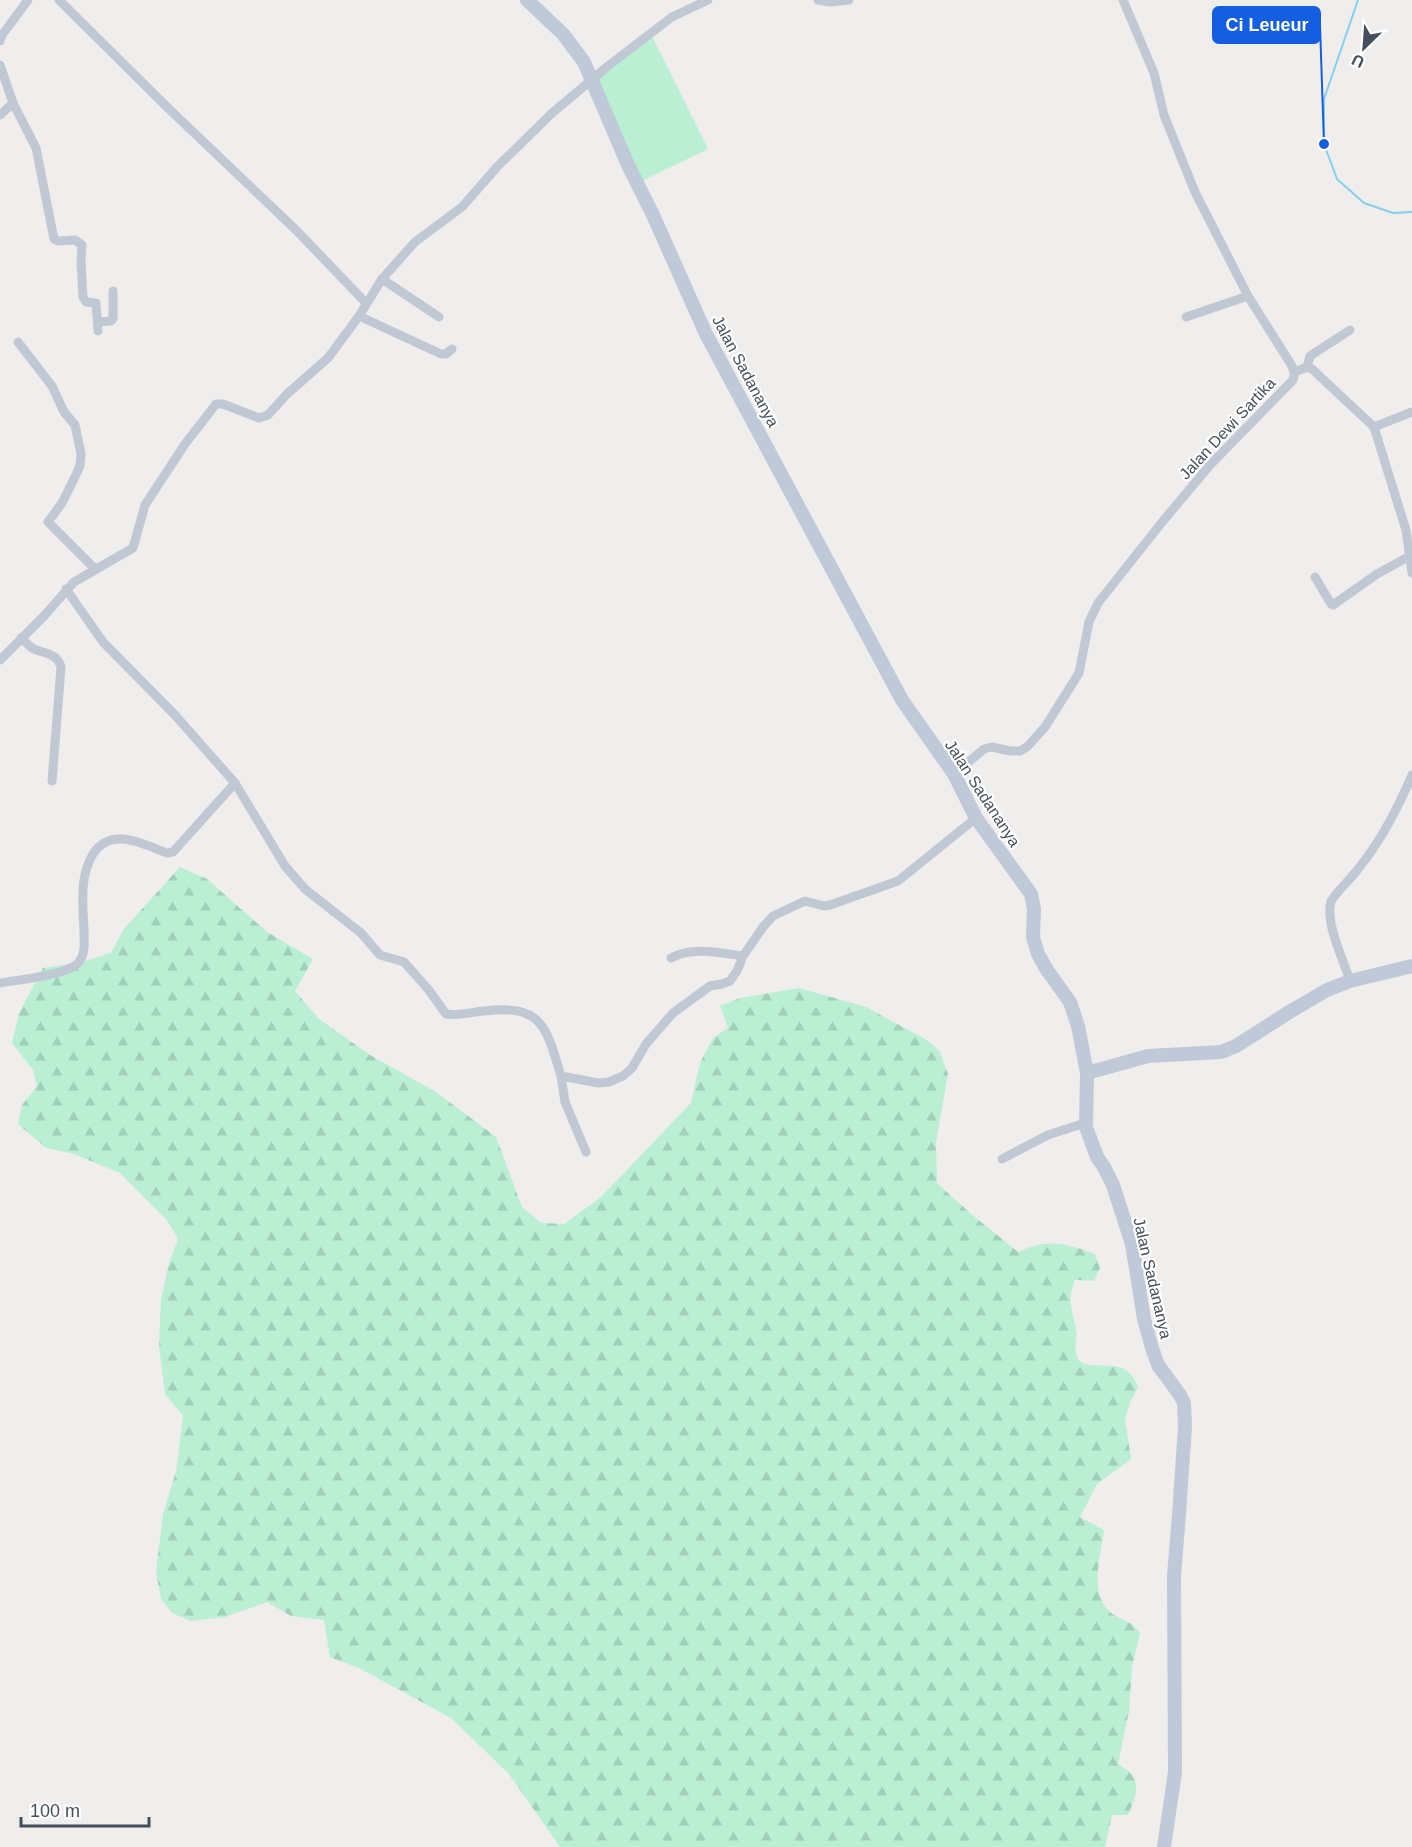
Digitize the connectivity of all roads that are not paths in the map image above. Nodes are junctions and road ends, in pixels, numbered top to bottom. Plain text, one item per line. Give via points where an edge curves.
1 (28, 0) edge
2 (59, 0) edge
3 (527, 0) edge
4 (708, 0) edge
5 (818, 0) edge
6 (849, 0) edge
7 (1123, 0) edge
8 (0, 41) edge
9 (0, 65) edge
10 (591, 79) junction
11 (13, 103) junction
12 (0, 115) edge
13 (382, 279) junction
14 (113, 291) dead end
15 (1248, 296) junction
16 (366, 303) junction
17 (359, 316) junction
18 (439, 317) dead end
19 (1186, 317) dead end
20 (1350, 330) dead end
21 (18, 342) dead end
22 (452, 349) dead end
23 (1307, 367) junction
24 (1295, 372) junction
25 (1412, 412) edge
26 (1374, 427) junction
27 (1410, 556) junction
28 (95, 569) junction
29 (1412, 573) edge
30 (1315, 577) dead end
31 (66, 589) junction
32 (21, 638) junction
33 (0, 660) edge
34 (954, 774) junction
35 (1412, 775) edge
36 (52, 781) dead end
37 (235, 783) junction
38 (976, 818) junction
39 (743, 956) junction
40 (671, 958) dead end
41 (1412, 966) edge
42 (1350, 981) junction
43 (0, 983) edge
44 (1087, 1073) junction
45 (561, 1076) junction
46 (1085, 1123) junction
47 (586, 1152) dead end
48 (1002, 1159) dead end
49 (1164, 1847) edge

1 - 8 street
2 - 16 street
3 - 10 street, Jalan Sadananya via 575,49
4 - 10 street via 672,17
5 - 6 street
7 - 15 street, Jalan Dewi Sartika via 1154,73 1164,116 1195,192
9 - 11 street
10 - 13 street via 550,114 462,207 415,242
10 - 34 street, Jalan Sadananya via 706,334 902,700
11 - 12 street
11 - 14 street via 36,148 54,239 82,244 83,297 96,303 98,327 113,319
13 - 16 street
13 - 18 street
15 - 19 street
15 - 24 street, Jalan Dewi Sartika
16 - 17 street
17 - 22 street via 441,354
17 - 28 street via 328,358 266,417 255,417 226,404 219,403 213,408 145,505 133,548
20 - 23 street via 1310,356
21 - 28 street via 52,386 75,425 81,454 80,466 62,503 49,519 51,525
23 - 24 street
23 - 26 street
24 - 34 street, Jalan Dewi Sartika via 1293,380 1210,465 1098,603 1089,622 1079,673 1045,727 1024,749 1015,752 988,747
25 - 26 street
26 - 27 street
27 - 29 street
27 - 30 street via 1333,605
28 - 31 street
31 - 32 street
31 - 37 street via 103,642
32 - 33 street
32 - 36 street via 31,647 53,655 61,666
34 - 38 street, Jalan Sadananya
35 - 42 street via 1380,838 1331,901 1330,922
37 - 43 street via 173,852 126,838 101,844 84,875 84,949 79,962 65,971
37 - 45 street via 285,866 305,889 361,933 380,955 404,962 445,1013 508,1009 535,1017 545,1030
38 - 39 street via 892,884 830,905 805,901 776,914
38 - 44 street, Jalan Sadananya via 1031,894 1034,945 1070,1002
39 - 40 street via 703,951
39 - 45 street via 727,983 710,986 673,1013 622,1076 598,1083
41 - 42 street
42 - 44 street via 1318,995 1229,1050 1148,1056
44 - 46 street, Jalan Sadananya
45 - 47 street via 565,1102
46 - 48 street via 1048,1135
46 - 49 street, Jalan Sadananya via 1097,1157 1113,1185 1132,1244 1144,1319 1158,1365 1184,1403 1174,1576 1175,1772

